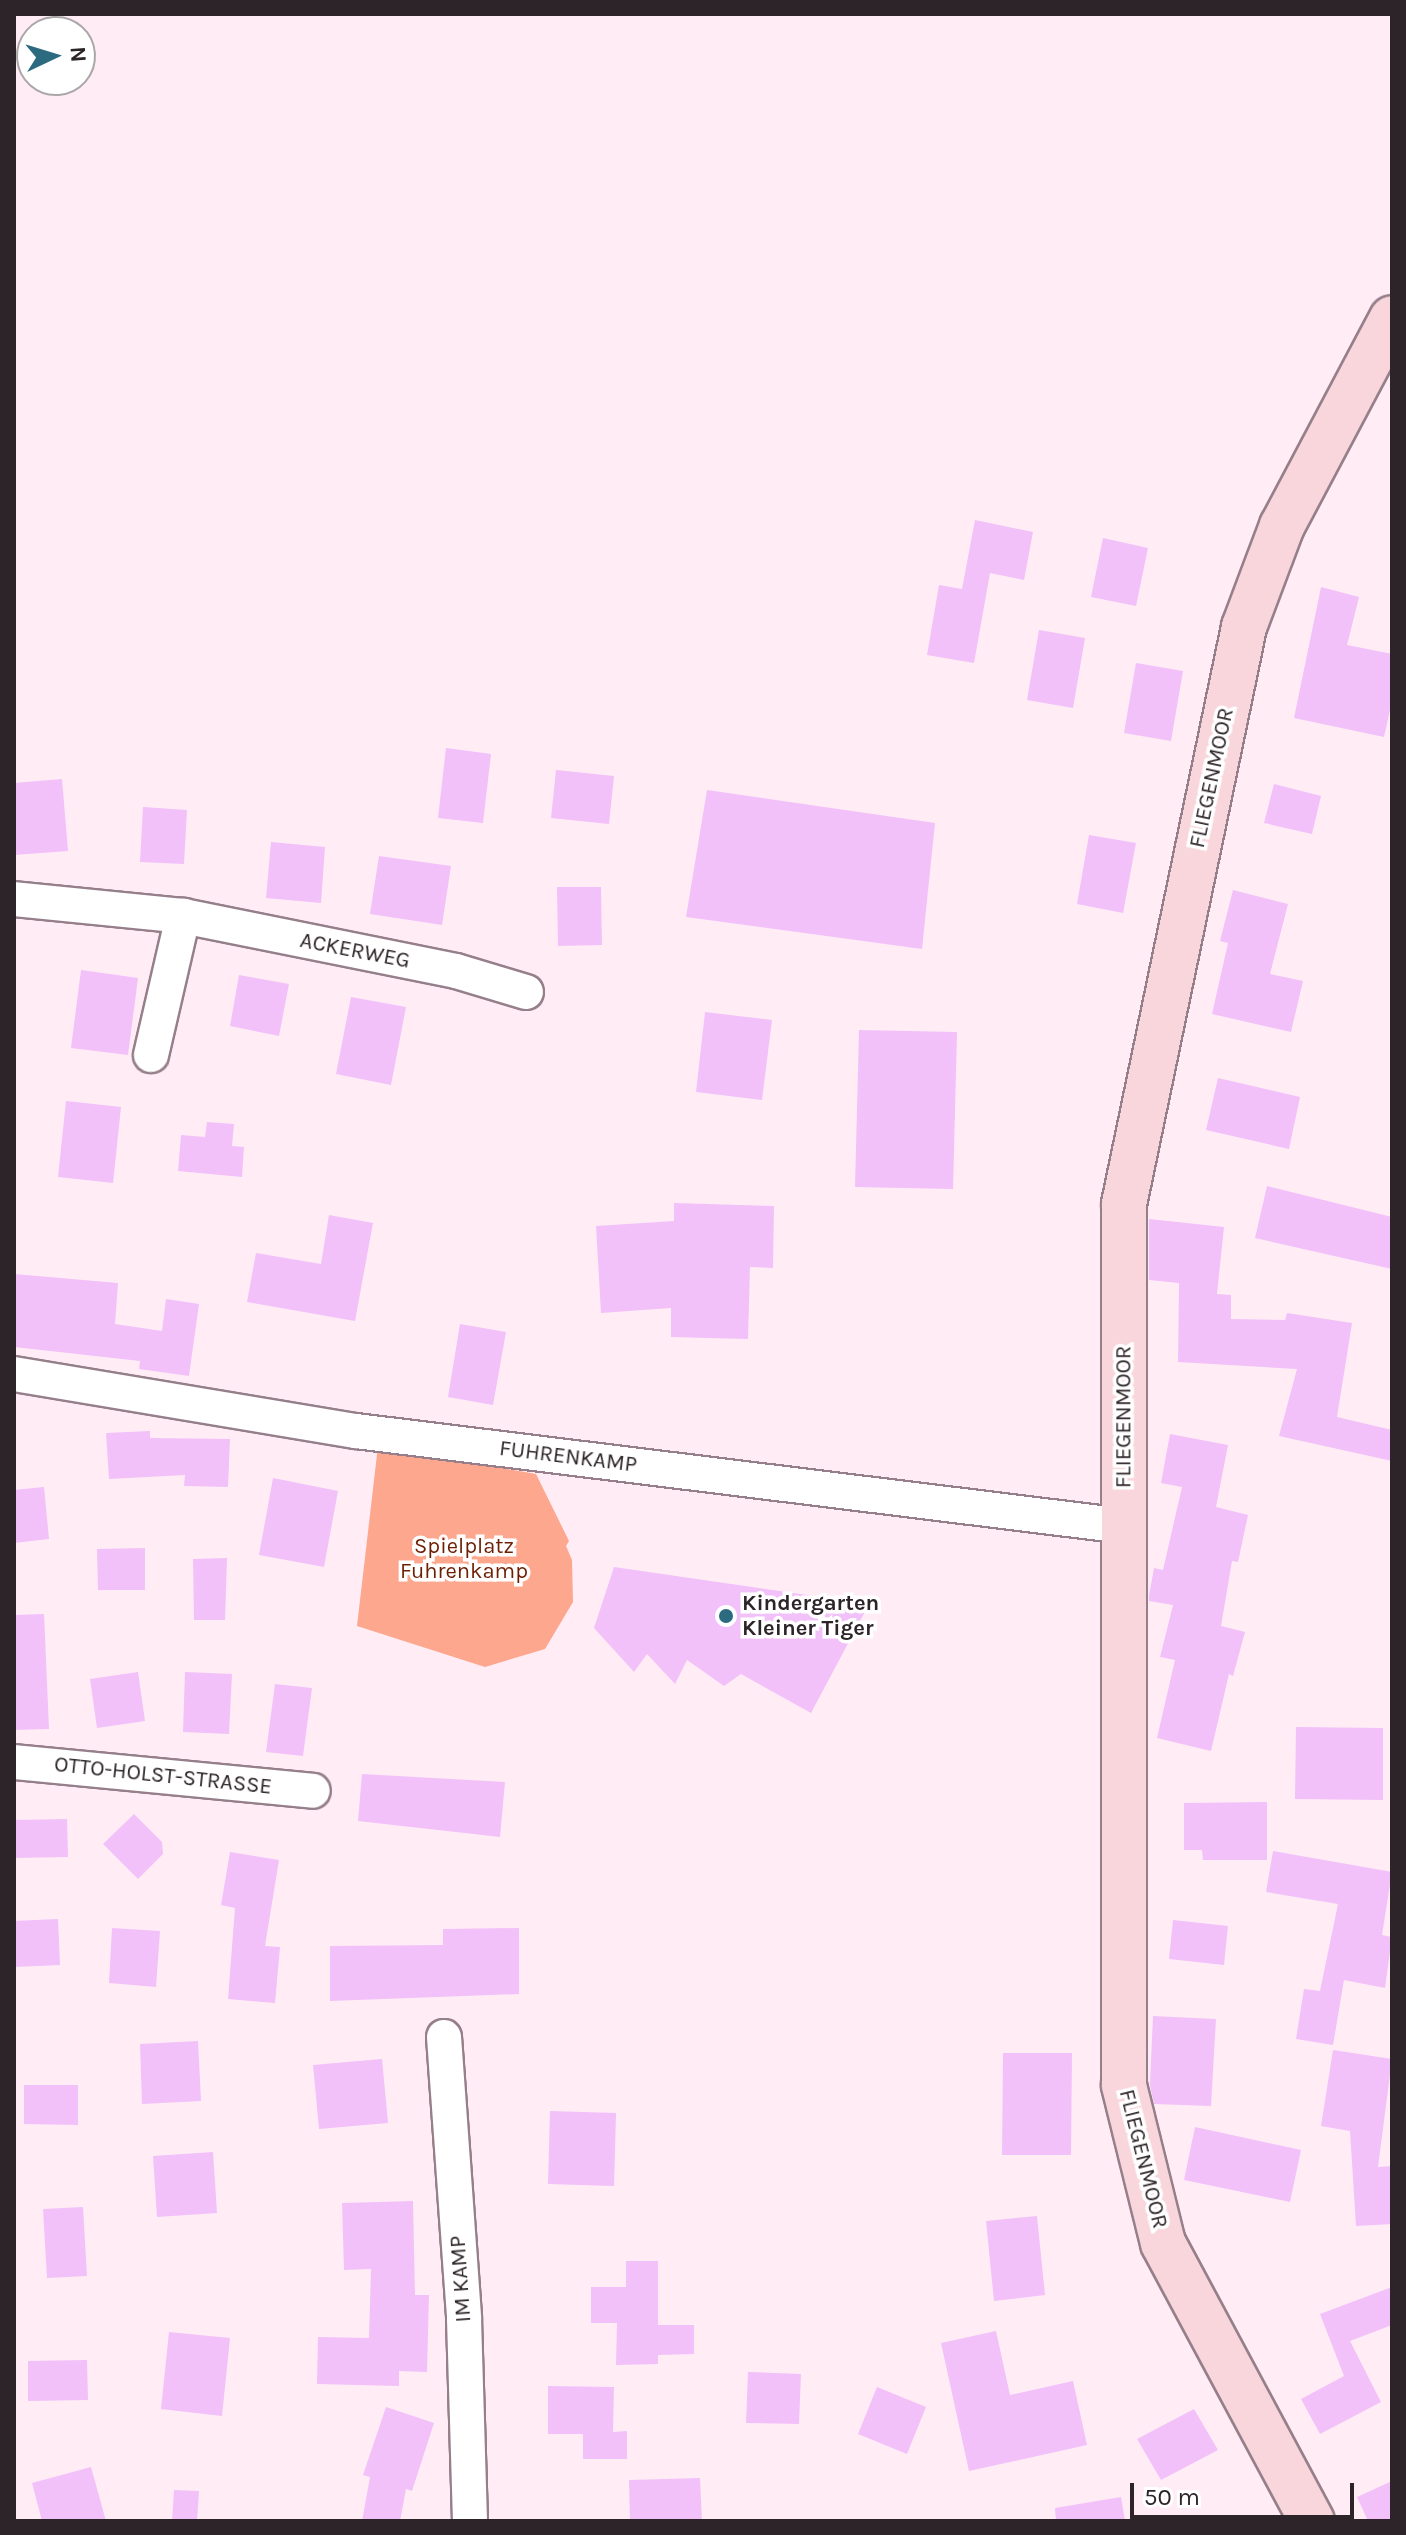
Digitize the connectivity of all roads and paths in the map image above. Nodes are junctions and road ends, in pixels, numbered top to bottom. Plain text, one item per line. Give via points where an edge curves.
1 (1392, 318) edge
2 (14, 899) edge
3 (183, 916) junction
4 (526, 992) dead end
5 (151, 1055) dead end
6 (14, 1374) edge
7 (1124, 1526) junction
8 (14, 1762) edge
9 (313, 1791) dead end
10 (444, 2037) dead end
11 (470, 2521) edge
12 (1312, 2521) edge

1 - 7 street, FLIEGENMOOR via 1282,526 1244,627 1124,1204
2 - 3 street, ACKERWEG
3 - 4 street, ACKERWEG via 456,971
3 - 5 street
6 - 7 street, FUHRENKAMP via 356,1431
7 - 12 street, FLIEGENMOOR via 1124,2085 1163,2243
8 - 9 street, OTTO-HOLST-STRASSE
10 - 11 street, IM KAMP via 464,2319

